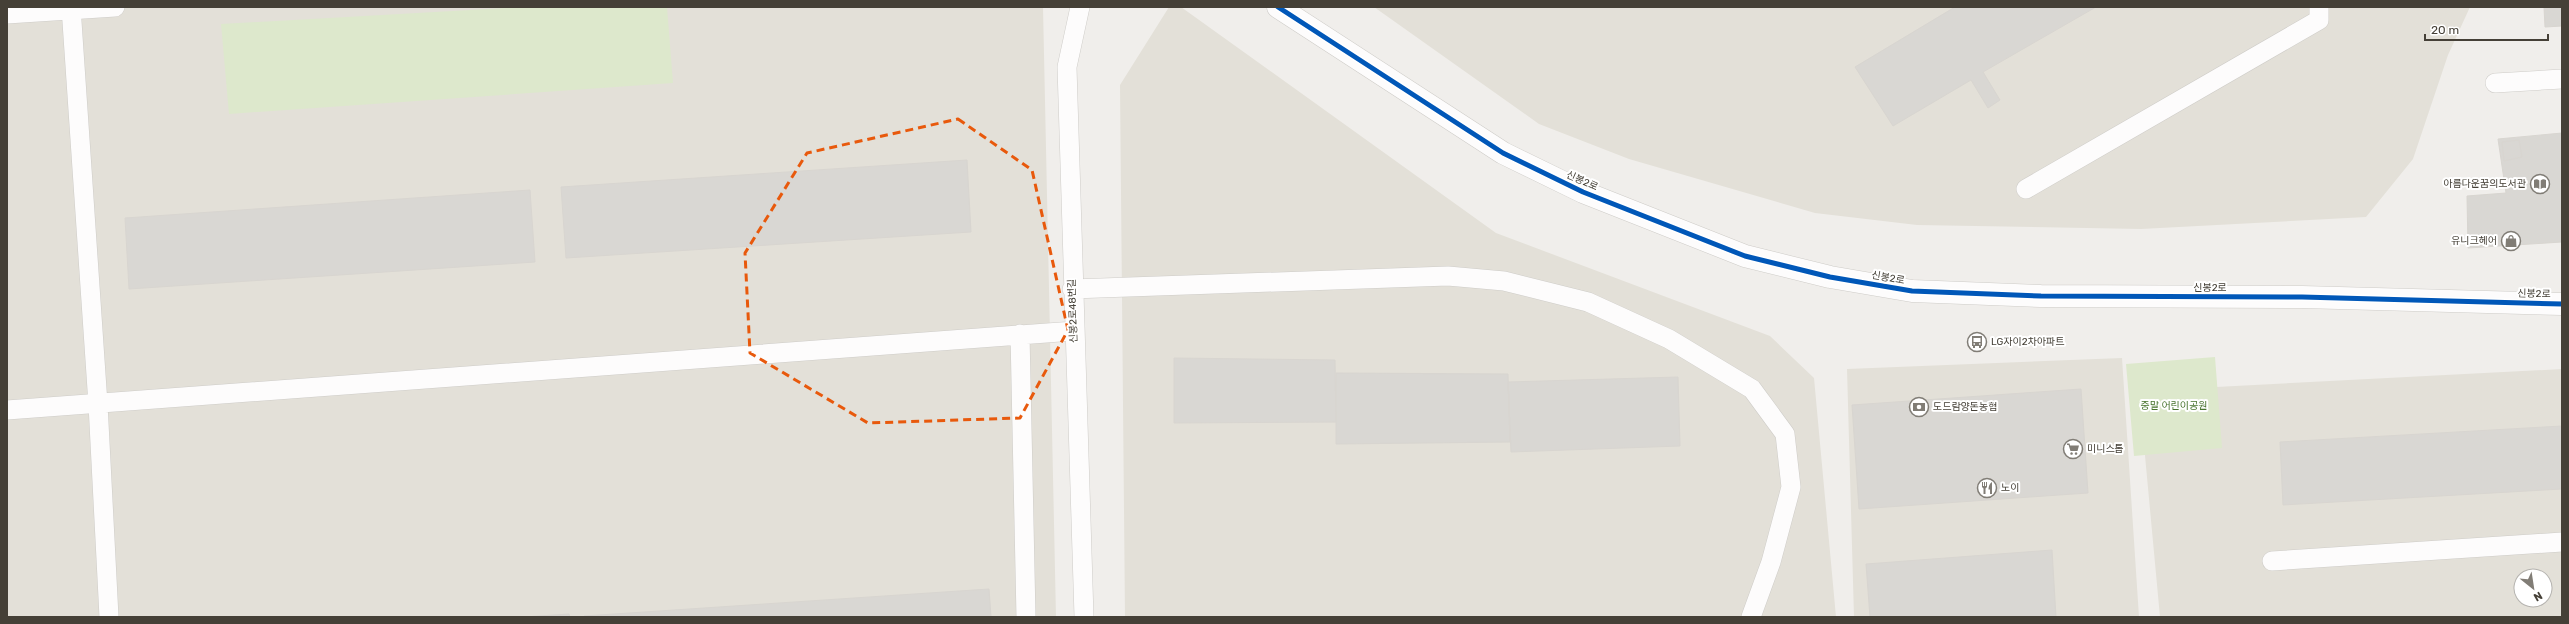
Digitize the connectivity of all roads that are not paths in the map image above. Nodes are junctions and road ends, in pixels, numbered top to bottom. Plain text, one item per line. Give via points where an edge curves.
1 (115, 7) edge
2 (1080, 7) edge
3 (1278, 7) edge
4 (2319, 7) edge
5 (71, 8) edge
6 (7, 14) edge
7 (2562, 79) edge
8 (2494, 83) dead end
9 (2026, 189) dead end
10 (1072, 289) junction
11 (2562, 304) edge
12 (1074, 330) junction
13 (1020, 334) junction
14 (98, 404) junction
15 (7, 410) edge
16 (2562, 542) edge
17 (2272, 561) dead end
18 (109, 617) edge
19 (1026, 617) edge
20 (1084, 617) edge
21 (1751, 617) edge

1 - 5 lane
2 - 10 lane, 신봉2로48번길 via 1067,67
3 - 11 street, 신봉2로 via 1503,154 1583,192 1745,256 1830,277 1920,292
4 - 9 lane via 2319,20
5 - 6 lane
5 - 14 lane
7 - 8 lane
10 - 12 lane, 신봉2로48번길
10 - 21 lane via 1448,276 1497,280 1588,302 1670,340 1752,389 1785,434 1792,487 1771,562
12 - 13 lane
12 - 20 lane, 신봉2로48번길
13 - 14 lane
13 - 19 lane
14 - 15 lane
14 - 18 lane
16 - 17 lane

